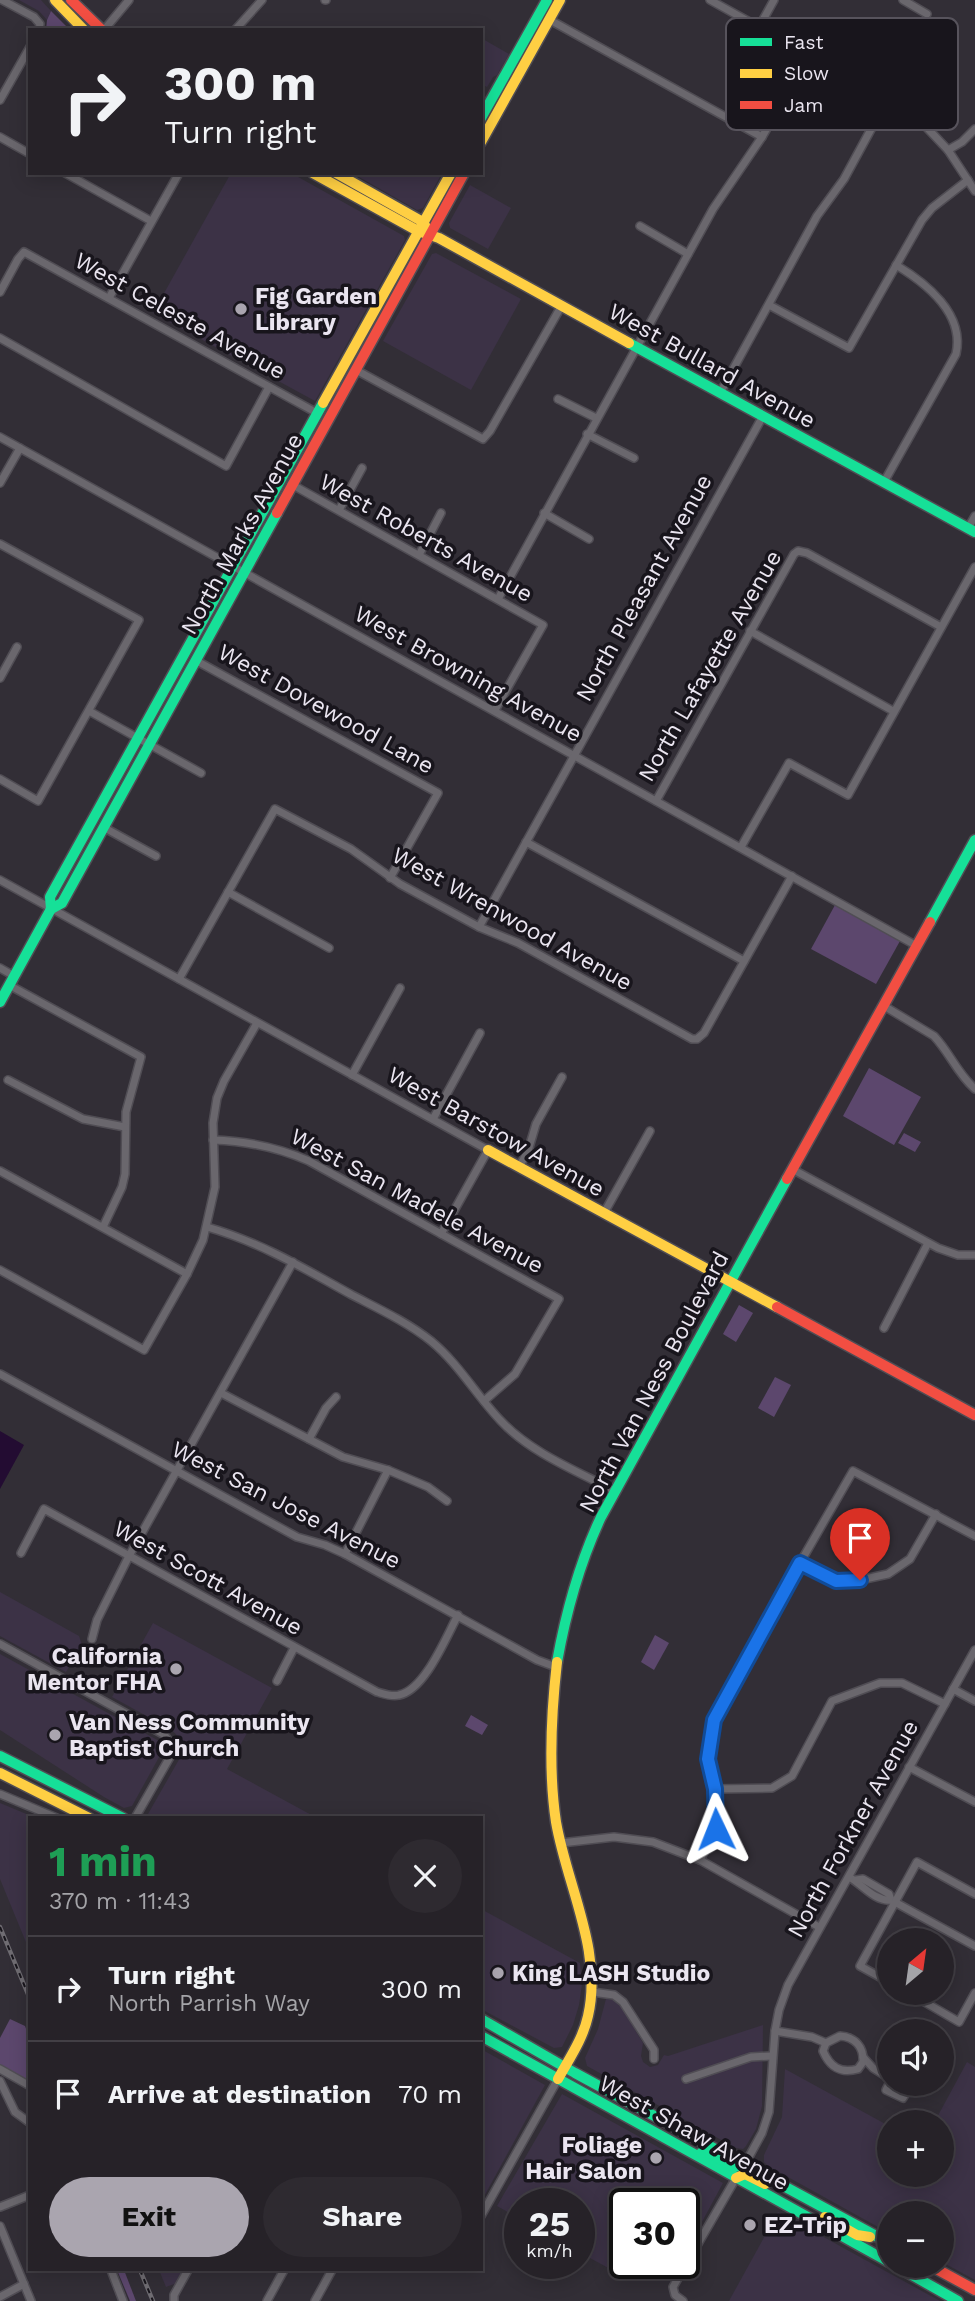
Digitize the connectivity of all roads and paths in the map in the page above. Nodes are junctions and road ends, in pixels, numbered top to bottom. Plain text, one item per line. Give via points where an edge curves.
1 (2, 0) edge
2 (55, 0) edge
3 (71, 0) edge
4 (129, 0) edge
5 (262, 0) edge
6 (547, 0) edge
7 (553, 0) edge
8 (560, 0) edge
9 (710, 0) edge
10 (774, 0) edge
11 (903, 0) edge
12 (927, 14) dead end
13 (743, 18) edge
14 (764, 18) edge
15 (550, 20) junction
16 (39, 27) edge
17 (82, 28) edge
18 (101, 28) edge
19 (105, 28) edge
20 (237, 28) edge
21 (28, 51) edge
22 (499, 86) junction
23 (0, 100) edge
24 (483, 114) edge
25 (726, 117) edge
26 (483, 129) edge
27 (749, 130) edge
28 (766, 130) edge
29 (871, 130) edge
30 (929, 130) edge
31 (975, 130) edge
32 (0, 137) edge
33 (762, 137) junction
34 (483, 138) edge
35 (948, 150) junction
36 (28, 153) edge
37 (69, 175) edge
38 (178, 175) edge
39 (317, 175) edge
40 (339, 175) edge
41 (450, 175) edge
42 (463, 175) edge
43 (968, 180) junction
44 (975, 191) edge
45 (151, 221) junction
46 (640, 226) dead end
47 (421, 227) junction
48 (430, 234) junction
49 (688, 254) junction
50 (896, 265) junction
51 (0, 292) edge
52 (109, 298) junction
53 (562, 305) junction
54 (769, 305) junction
55 (0, 338) edge
56 (355, 346) junction
57 (637, 348) junction
58 (353, 374) junction
59 (269, 387) junction
60 (720, 393) junction
61 (558, 399) dead end
62 (317, 413) junction
63 (763, 416) junction
64 (596, 418) junction
65 (587, 434) junction
66 (0, 437) edge
67 (20, 448) junction
68 (306, 457) junction
69 (634, 458) dead end
70 (362, 468) dead end
71 (884, 482) junction
72 (0, 483) edge
73 (291, 484) junction
74 (339, 510) junction
75 (441, 513) dead end
76 (544, 513) junction
77 (975, 516) edge
78 (973, 531) edge
79 (589, 539) dead end
80 (0, 544) edge
81 (419, 555) junction
82 (233, 566) junction
83 (975, 566) edge
84 (243, 572) junction
85 (498, 599) junction
86 (941, 627) junction
87 (750, 631) junction
88 (17, 647) dead end
89 (195, 660) junction
90 (0, 678) edge
91 (495, 710) junction
92 (89, 711) junction
93 (893, 711) junction
94 (137, 738) junction
95 (149, 744) junction
96 (574, 754) junction
97 (201, 773) dead end
98 (0, 779) edge
99 (656, 801) junction
100 (103, 827) junction
101 (975, 840) edge
102 (526, 842) junction
103 (741, 847) junction
104 (156, 856) dead end
105 (792, 876) junction
106 (390, 878) junction
107 (0, 880) edge
108 (228, 892) junction
109 (51, 909) junction
110 (479, 927) junction
111 (917, 946) junction
112 (329, 948) dead end
113 (744, 961) junction
114 (0, 968) edge
115 (178, 979) junction
116 (12, 980) junction
117 (400, 988) dead end
118 (0, 1002) edge
119 (884, 1006) junction
120 (257, 1023) junction
121 (480, 1032) dead end
122 (352, 1075) junction
123 (562, 1077) dead end
124 (8, 1080) dead end
125 (975, 1089) edge
126 (433, 1119) junction
127 (125, 1127) junction
128 (650, 1131) dead end
129 (213, 1140) junction
130 (488, 1150) junction
131 (519, 1167) junction
132 (792, 1169) junction
133 (0, 1171) edge
134 (604, 1213) junction
135 (103, 1227) junction
136 (207, 1227) junction
137 (441, 1234) junction
138 (928, 1243) junction
139 (975, 1255) edge
140 (293, 1262) junction
141 (0, 1270) edge
142 (187, 1274) junction
143 (729, 1282) junction
144 (884, 1328) dead end
145 (0, 1374) edge
146 (221, 1393) junction
147 (336, 1397) dead end
148 (484, 1401) junction
149 (975, 1415) edge
150 (309, 1439) junction
151 (388, 1470) junction
152 (177, 1472) junction
153 (615, 1491) junction
154 (447, 1501) dead end
155 (936, 1514) junction
156 (975, 1536) edge
157 (21, 1553) dead end
158 (345, 1554) junction
159 (130, 1556) junction
160 (800, 1563) junction
161 (458, 1615) junction
162 (92, 1639) dead end
163 (0, 1644) edge
164 (294, 1648) junction
165 (975, 1650) edge
166 (556, 1667) junction
167 (277, 1681) dead end
168 (953, 1689) junction
169 (975, 1701) edge
170 (944, 1704) junction
171 (0, 1756) edge
172 (909, 1767) junction
173 (0, 1773) edge
174 (715, 1789) junction
175 (0, 1794) edge
176 (975, 1802) edge
177 (52, 1816) edge
178 (85, 1816) edge
179 (119, 1816) edge
180 (136, 1816) edge
181 (561, 1843) junction
182 (700, 1860) junction
183 (853, 1879) junction
184 (975, 1894) edge
185 (893, 1901) junction
186 (819, 1927) junction
187 (879, 1928) edge
188 (877, 1933) edge
189 (975, 1946) edge
190 (877, 1975) edge
191 (592, 1992) junction
192 (975, 1993) edge
193 (931, 2006) edge
194 (483, 2020) edge
195 (775, 2031) junction
196 (483, 2037) edge
197 (826, 2043) junction
198 (771, 2056) junction
199 (863, 2057) junction
200 (654, 2059) dead end
201 (873, 2068) junction
202 (0, 2069) edge
203 (858, 2069) junction
204 (877, 2070) edge
205 (562, 2073) junction
206 (10, 2075) junction
207 (686, 2079) dead end
208 (1, 2082) edge
209 (28, 2085) edge
210 (28, 2122) edge
211 (695, 2155) junction
212 (745, 2164) junction
213 (736, 2178) junction
214 (796, 2193) junction
215 (28, 2196) edge
216 (0, 2207) edge
217 (483, 2212) edge
218 (811, 2218) junction
219 (0, 2226) edge
220 (877, 2237) edge
221 (877, 2239) edge
222 (877, 2255) edge
223 (111, 2271) edge
224 (187, 2271) edge
225 (283, 2271) edge
226 (331, 2271) edge
227 (917, 2278) edge
228 (953, 2278) edge
229 (24, 2284) junction
230 (975, 2290) edge
231 (0, 2297) edge
232 (31, 2301) edge
233 (123, 2301) edge
234 (174, 2301) edge
235 (267, 2301) edge
236 (315, 2301) edge
237 (683, 2301) edge
238 (958, 2301) edge

1 - 16 street via 34,17
2 - 17 main road
3 - 18 main road
4 - 19 street
5 - 20 street
6 - 22 main road
7 - 15 main road
8 - 15 main road
9 - 13 street
10 - 14 street
11 - 12 street
15 - 25 street
15 - 34 main road
21 - 23 street
22 - 24 main road
22 - 26 main road via 497,102
27 - 33 street
28 - 33 street
29 - 54 street
30 - 35 street
31 - 35 street
32 - 36 street
33 - 49 street
35 - 43 street
37 - 45 street
38 - 45 street
39 - 47 main road
40 - 47 main road
41 - 47 main road, North Marks Avenue
42 - 48 main road, North Marks Avenue
43 - 44 street
43 - 50 street via 932,208
45 - 52 street
46 - 49 street
47 - 48 main road
47 - 56 main road, North Marks Avenue
48 - 53 main road, West Bullard Avenue
48 - 58 main road, North Marks Avenue
49 - 57 street
50 - 54 street via 849,348
50 - 71 street via 921,280 955,321 958,342 956,354
51 - 52 street, West Celeste Avenue via 24,253
52 - 59 street, West Celeste Avenue
53 - 57 main road, West Bullard Avenue
53 - 58 street via 483,439
54 - 60 street
55 - 59 street via 226,466
56 - 58 main road via 348,371
56 - 62 main road, North Marks Avenue
57 - 60 main road, West Bullard Avenue
57 - 64 street
58 - 68 main road, North Marks Avenue
59 - 62 street, West Celeste Avenue
60 - 63 main road, West Bullard Avenue
61 - 64 street
62 - 68 main road via 318,424
62 - 82 main road, North Marks Avenue
63 - 71 main road, West Bullard Avenue
63 - 96 street, North Pleasant Avenue
64 - 65 street
65 - 69 street
65 - 76 street
66 - 67 street, West Browning Avenue
67 - 72 street
67 - 82 street, West Browning Avenue
68 - 73 main road, North Marks Avenue
70 - 74 street
71 - 78 main road, West Bullard Avenue
73 - 74 street, West Roberts Avenue
73 - 84 main road, North Marks Avenue
74 - 81 street, West Roberts Avenue
75 - 81 street
76 - 79 street
76 - 85 street
77 - 78 street
80 - 92 street via 139,620
81 - 85 street, West Roberts Avenue
82 - 84 street, West Browning Avenue
82 - 94 main road, North Marks Avenue
83 - 86 street
84 - 89 main road, North Marks Avenue
84 - 91 street, West Browning Avenue
85 - 91 street, West Roberts Avenue via 542,625
86 - 87 street, North Lafayette Avenue via 798,551
86 - 93 street
87 - 93 street
87 - 99 street, North Lafayette Avenue
88 - 90 street
89 - 95 main road, North Marks Avenue
89 - 106 street, West Dovewood Lane via 438,793
91 - 96 street, West Browning Avenue
92 - 94 street
92 - 98 street via 38,801
93 - 103 street via 848,795 789,763
94 - 95 street
94 - 109 main road, North Marks Avenue via 50,897
95 - 97 street
95 - 100 main road, North Marks Avenue
96 - 99 street, West Browning Avenue
96 - 102 street, North Pleasant Avenue
99 - 103 street, West Browning Avenue
100 - 104 street
100 - 109 main road, North Marks Avenue via 62,903
101 - 111 main road, North Van Ness Boulevard
102 - 110 street, North Pleasant Avenue
102 - 113 street
103 - 105 street, West Browning Avenue
105 - 111 street, West Browning Avenue
105 - 113 street
106 - 108 street, West Wrenwood Avenue via 351,849 275,809
106 - 110 street, West Wrenwood Avenue
107 - 109 street, West Barstow Avenue
108 - 112 street
108 - 115 street
109 - 115 street, West Barstow Avenue
109 - 116 main road, North Marks Avenue
110 - 113 street, West Wrenwood Avenue via 697,1039
111 - 119 main road, North Van Ness Boulevard
114 - 116 street
115 - 120 street, West Barstow Avenue
116 - 118 main road, North Marks Avenue
116 - 127 street via 141,1057
117 - 122 street
119 - 125 street via 934,1036
119 - 132 main road, North Van Ness Boulevard
120 - 122 street, West Barstow Avenue
120 - 129 street via 220,1089
121 - 126 street
122 - 126 street, West Barstow Avenue
123 - 131 street
124 - 127 street via 83,1119
126 - 130 street, West Barstow Avenue
127 - 135 street via 125,1174
128 - 134 street
129 - 136 street via 215,1187
129 - 137 street, West San Madele Avenue via 250,1142 289,1152
130 - 131 main road, West Barstow Avenue
130 - 137 street
131 - 134 main road, West Barstow Avenue
132 - 138 street
132 - 143 main road, North Van Ness Boulevard
133 - 135 street
134 - 143 main road, West Barstow Avenue
135 - 142 street
136 - 140 street
136 - 142 street
137 - 148 street, West San Madele Avenue via 559,1299 515,1374
138 - 139 street via 948,1253
138 - 144 street
140 - 146 street
140 - 148 street via 430,1341
141 - 142 street via 144,1350
143 - 149 main road, West Barstow Avenue
143 - 153 main road, North Van Ness Boulevard
145 - 152 street, West San Jose Avenue
146 - 150 street
146 - 152 street
147 - 150 street
148 - 153 street via 527,1443
150 - 151 street via 343,1457
151 - 154 street via 428,1487
151 - 158 street
152 - 158 street, West San Jose Avenue via 297,1537
152 - 159 street
153 - 166 main road, North Van Ness Boulevard via 576,1580
155 - 156 street
155 - 160 street via 910,1559 888,1574 836,1581
155 - 160 street via 853,1471
157 - 159 street, West Scott Avenue via 44,1509
158 - 161 street, West San Jose Avenue
159 - 162 street
159 - 164 street, West Scott Avenue
160 - 174 street via 714,1720 708,1759
161 - 164 street, West Scott Avenue via 423,1678 400,1695 377,1692
161 - 166 street, West San Jose Avenue
163 - 180 street via 169,1740 170,1756
164 - 167 street
165 - 168 street, North Forkner Avenue
166 - 181 main road, North Van Ness Boulevard via 551,1760
168 - 169 street
168 - 170 street, North Forkner Avenue
170 - 172 street, North Forkner Avenue
170 - 174 street via 902,1683 880,1683 832,1701 792,1776 772,1788
171 - 179 main road
172 - 176 street
172 - 183 street, North Forkner Avenue
173 - 178 main road
174 - 182 street via 716,1829
175 - 177 street
181 - 182 street via 634,1838
181 - 191 main road, North Van Ness Boulevard via 590,1950
182 - 186 street
183 - 185 street via 863,1879
183 - 186 street, North Forkner Avenue
184 - 185 street via 917,1862
185 - 187 street
185 - 189 street
186 - 195 street, North Forkner Avenue via 788,1985
188 - 190 street via 860,1966
191 - 200 street via 614,1995 623,2002 654,2050
191 - 205 main road, North Van Ness Boulevard via 584,2029
192 - 193 street via 959,2022
194 - 205 main road, West Shaw Avenue
195 - 197 street
195 - 198 street, North Forkner Avenue
196 - 205 main road, West Shaw Avenue
197 - 199 street via 848,2037 858,2043
197 - 203 street via 823,2051 832,2066 843,2071
198 - 207 street via 748,2058
198 - 212 street, North Forkner Avenue via 769,2112
199 - 201 street
199 - 203 street
201 - 203 street
201 - 204 street
202 - 206 street
205 - 211 main road, West Shaw Avenue
205 - 212 main road, West Shaw Avenue
205 - 217 street
206 - 208 street
206 - 209 street
208 - 210 street via 15,2112
211 - 212 main road via 705,2151 735,2167
211 - 213 main road, West Shaw Avenue
212 - 214 main road, West Shaw Avenue
213 - 214 main road via 745,2174 786,2195
213 - 218 main road, West Shaw Avenue
213 - 237 street via 673,2287
214 - 220 main road, West Shaw Avenue
215 - 216 street
218 - 221 main road via 819,2214 857,2235
218 - 222 main road, West Shaw Avenue
219 - 229 street
223 - 233 street
224 - 234 street
225 - 235 street
226 - 236 street
227 - 238 main road
228 - 230 main road
229 - 231 street
229 - 232 street

